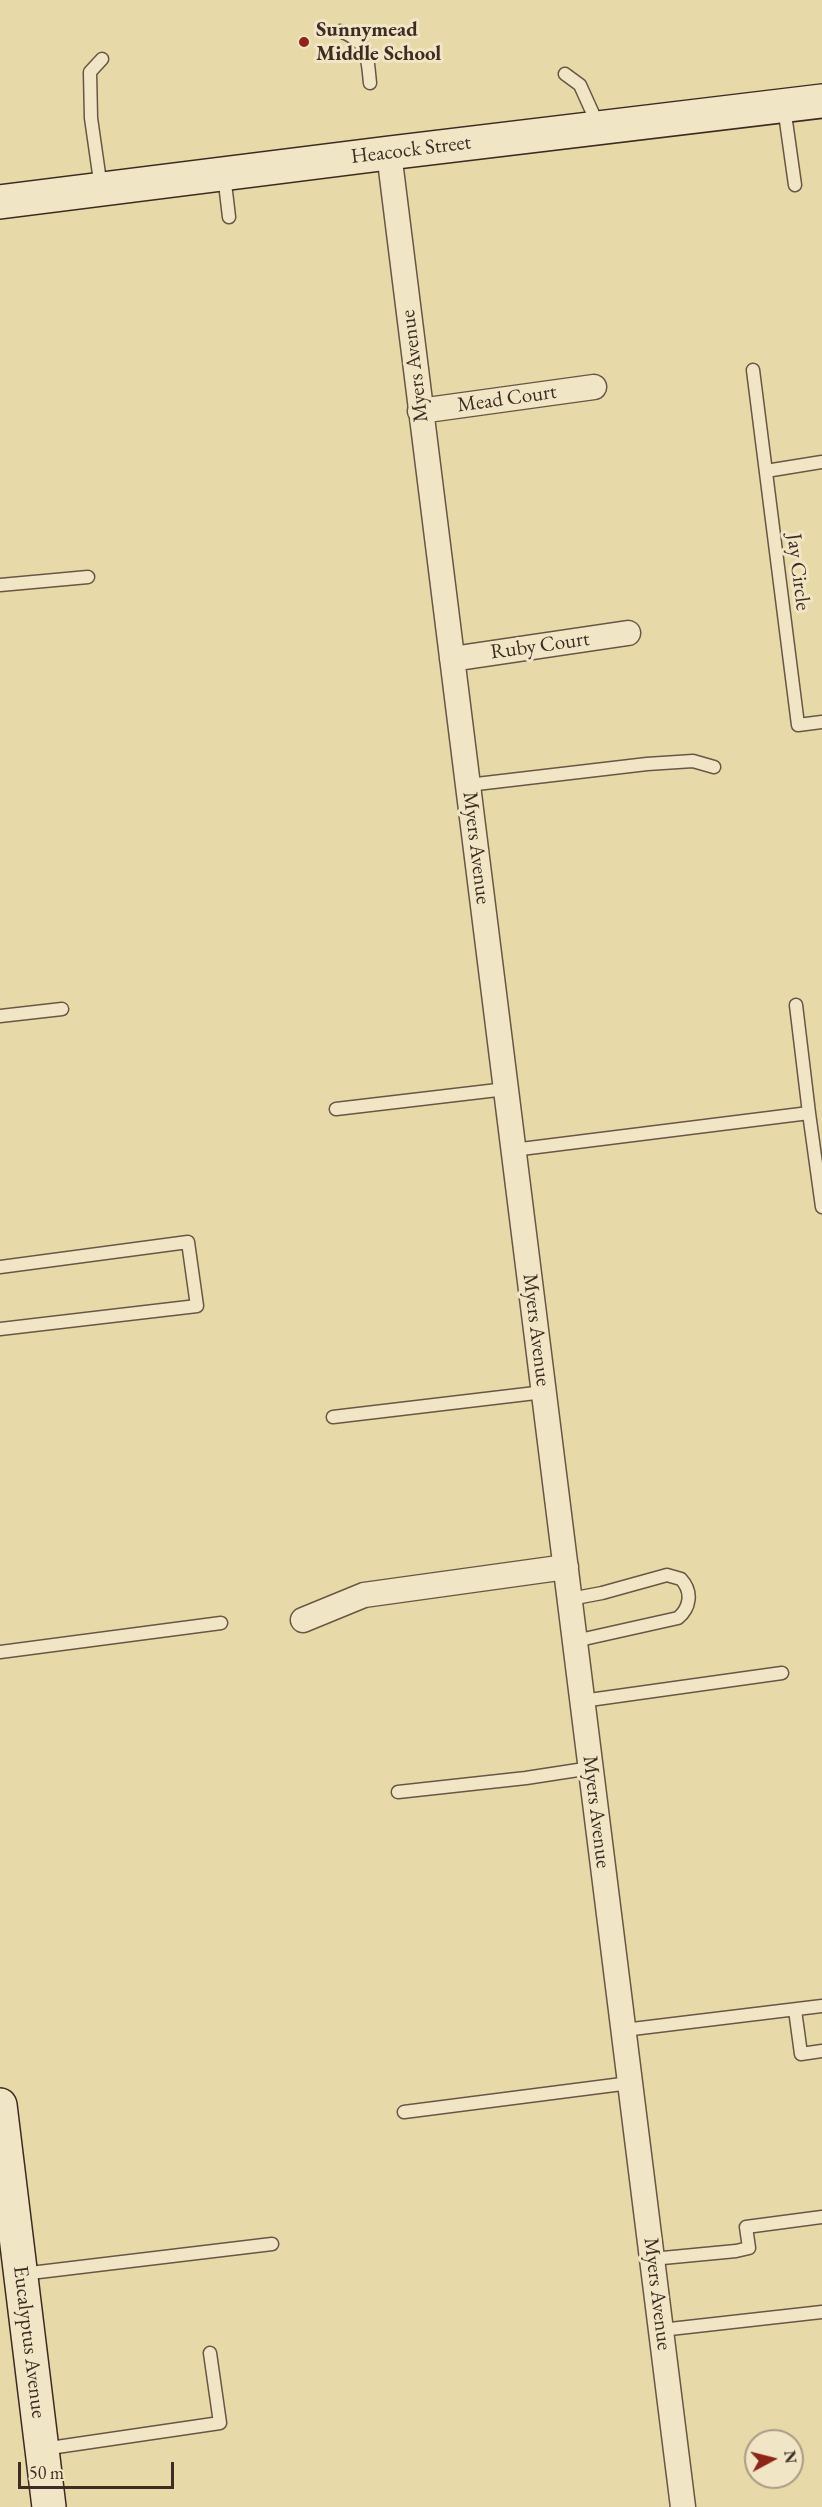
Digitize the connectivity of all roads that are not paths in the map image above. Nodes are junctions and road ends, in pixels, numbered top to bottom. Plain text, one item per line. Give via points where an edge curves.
1 (340, 31) dead end
2 (102, 59) dead end
3 (565, 74) dead end
4 (370, 83) dead end
5 (822, 101) edge
6 (784, 106) junction
7 (600, 128) junction
8 (389, 153) junction
9 (224, 174) junction
10 (795, 185) dead end
11 (101, 190) junction
12 (0, 202) edge
13 (229, 217) dead end
14 (753, 370) dead end
15 (594, 387) dead end
16 (420, 411) junction
17 (822, 462) edge
18 (766, 471) junction
19 (88, 577) dead end
20 (0, 585) edge
21 (628, 633) dead end
22 (452, 659) junction
23 (822, 722) edge
24 (714, 767) dead end
25 (468, 785) junction
26 (796, 1005) dead end
27 (62, 1009) dead end
28 (0, 1016) edge
29 (506, 1089) junction
30 (336, 1109) dead end
31 (809, 1113) junction
32 (513, 1150) junction
33 (822, 1208) edge
34 (0, 1268) edge
35 (0, 1329) edge
36 (544, 1392) junction
37 (333, 1417) dead end
38 (566, 1567) junction
39 (570, 1599) junction
40 (303, 1620) dead end
41 (221, 1623) dead end
42 (575, 1641) junction
43 (0, 1652) edge
44 (782, 1673) dead end
45 (582, 1701) junction
46 (591, 1768) junction
47 (398, 1792) dead end
48 (822, 2007) edge
49 (795, 2010) junction
50 (624, 2030) junction
51 (822, 2051) edge
52 (630, 2083) junction
53 (0, 2106) edge
54 (404, 2112) dead end
55 (7, 2215) edge
56 (822, 2217) edge
57 (272, 2244) dead end
58 (652, 2259) junction
59 (21, 2274) junction
60 (822, 2312) edge
61 (661, 2330) junction
62 (210, 2354) dead end
63 (42, 2449) junction
64 (49, 2507) edge
65 (683, 2507) edge

1 - 4 lane via 355,36 366,50
2 - 11 lane via 90,72 91,118
3 - 7 lane via 580,85
5 - 6 main road, Heacock Street
6 - 7 main road, Heacock Street
6 - 10 lane
7 - 8 main road, Heacock Street
8 - 9 main road, Heacock Street
8 - 16 street, Myers Avenue
9 - 11 main road, Heacock Street
9 - 13 lane
11 - 12 main road, Heacock Street
14 - 18 lane, Jay Circle
15 - 16 street, Mead Court
16 - 22 street, Myers Avenue
17 - 18 lane
18 - 23 lane, Jay Circle via 798,725
19 - 20 lane
21 - 22 street, Ruby Court
22 - 25 street, Myers Avenue
24 - 25 lane via 693,761 646,764
25 - 29 street, Myers Avenue
26 - 31 lane
27 - 28 lane
29 - 30 lane
29 - 32 street, Myers Avenue
31 - 32 lane
31 - 33 lane
32 - 36 street, Myers Avenue
34 - 35 lane via 188,1242 197,1306
36 - 37 lane
36 - 38 street, Myers Avenue
38 - 39 street, Myers Avenue
38 - 40 street via 364,1595
39 - 42 street, Myers Avenue
39 - 42 lane via 667,1575 681,1579 689,1592 689,1604 678,1618
41 - 43 lane
42 - 45 street, Myers Avenue
44 - 45 lane
45 - 46 street, Myers Avenue
46 - 47 lane
46 - 50 street, Myers Avenue
48 - 49 lane
49 - 50 lane
49 - 51 lane via 801,2054
50 - 52 street, Myers Avenue
52 - 54 lane
52 - 58 street, Myers Avenue
53 - 55 main road, Eucalyptus Avenue
55 - 59 main road, Eucalyptus Avenue
56 - 58 lane via 746,2227 748,2248
57 - 59 lane
58 - 61 street, Myers Avenue
59 - 63 main road, Eucalyptus Avenue
60 - 61 lane
61 - 65 street, Myers Avenue
62 - 63 lane via 220,2423
63 - 64 main road, Eucalyptus Avenue

